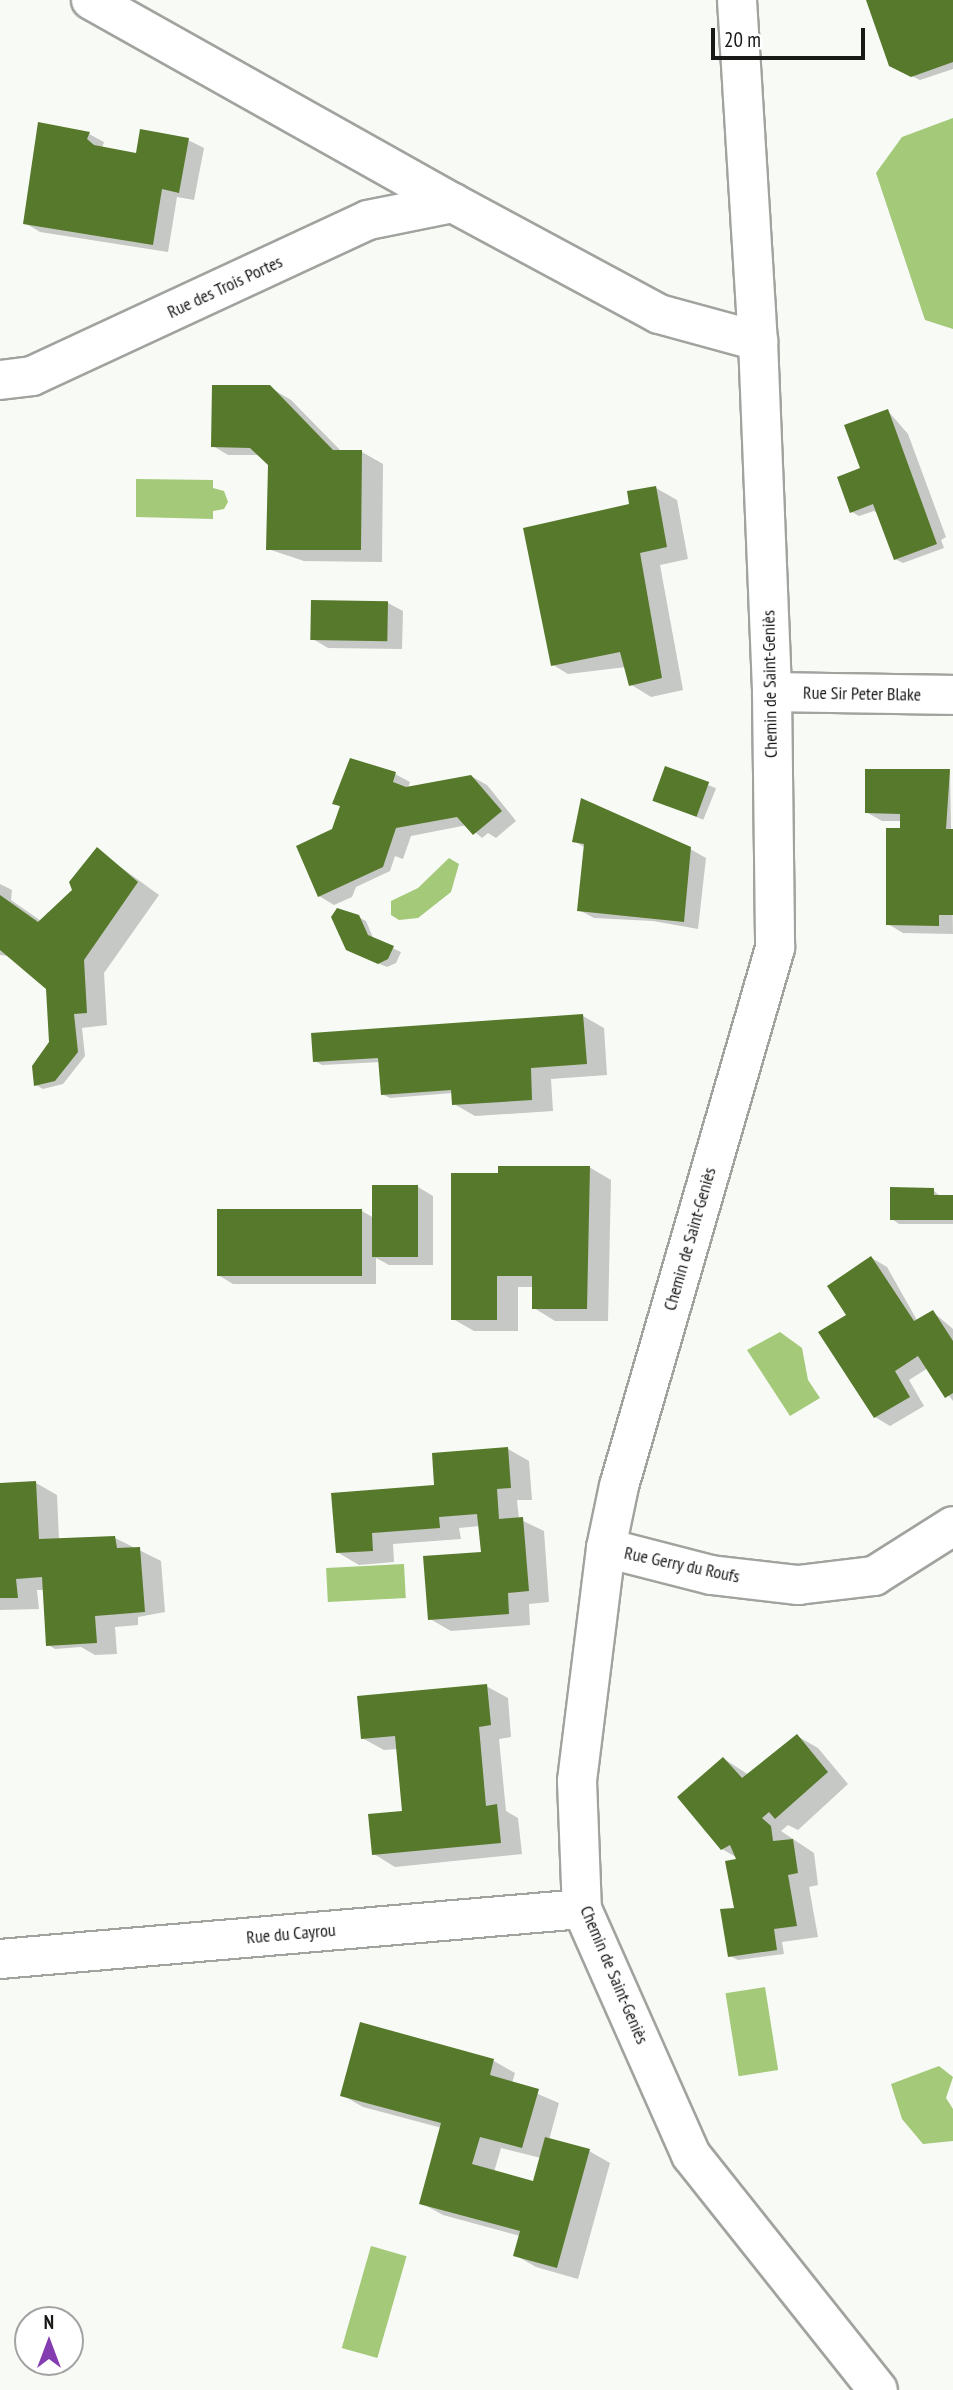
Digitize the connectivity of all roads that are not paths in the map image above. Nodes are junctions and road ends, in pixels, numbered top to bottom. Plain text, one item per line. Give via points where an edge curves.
1 (91, 0) edge
2 (737, 0) edge
3 (453, 203) junction
4 (758, 341) junction
5 (0, 380) edge
6 (772, 692) junction
7 (953, 695) edge
8 (953, 1527) edge
9 (606, 1548) junction
10 (582, 1909) junction
11 (0, 1959) edge
12 (878, 2390) edge

1 - 3 street
2 - 4 street, Chemin de Saint-Geniès
3 - 4 street via 659,314
3 - 5 street, Rue des Trois Portes via 368,220 32,376
4 - 6 street, Chemin de Saint-Geniès
6 - 7 street, Rue Sir Peter Blake
6 - 9 street, Chemin de Saint-Geniès via 775,948 619,1486
8 - 9 street, Rue Gerry du Roufs via 874,1576 798,1585 711,1575
9 - 10 street, Chemin de Saint-Geniès via 577,1781
10 - 11 street, Rue du Cayrou
10 - 12 street, Chemin de Saint-Geniès via 691,2155

